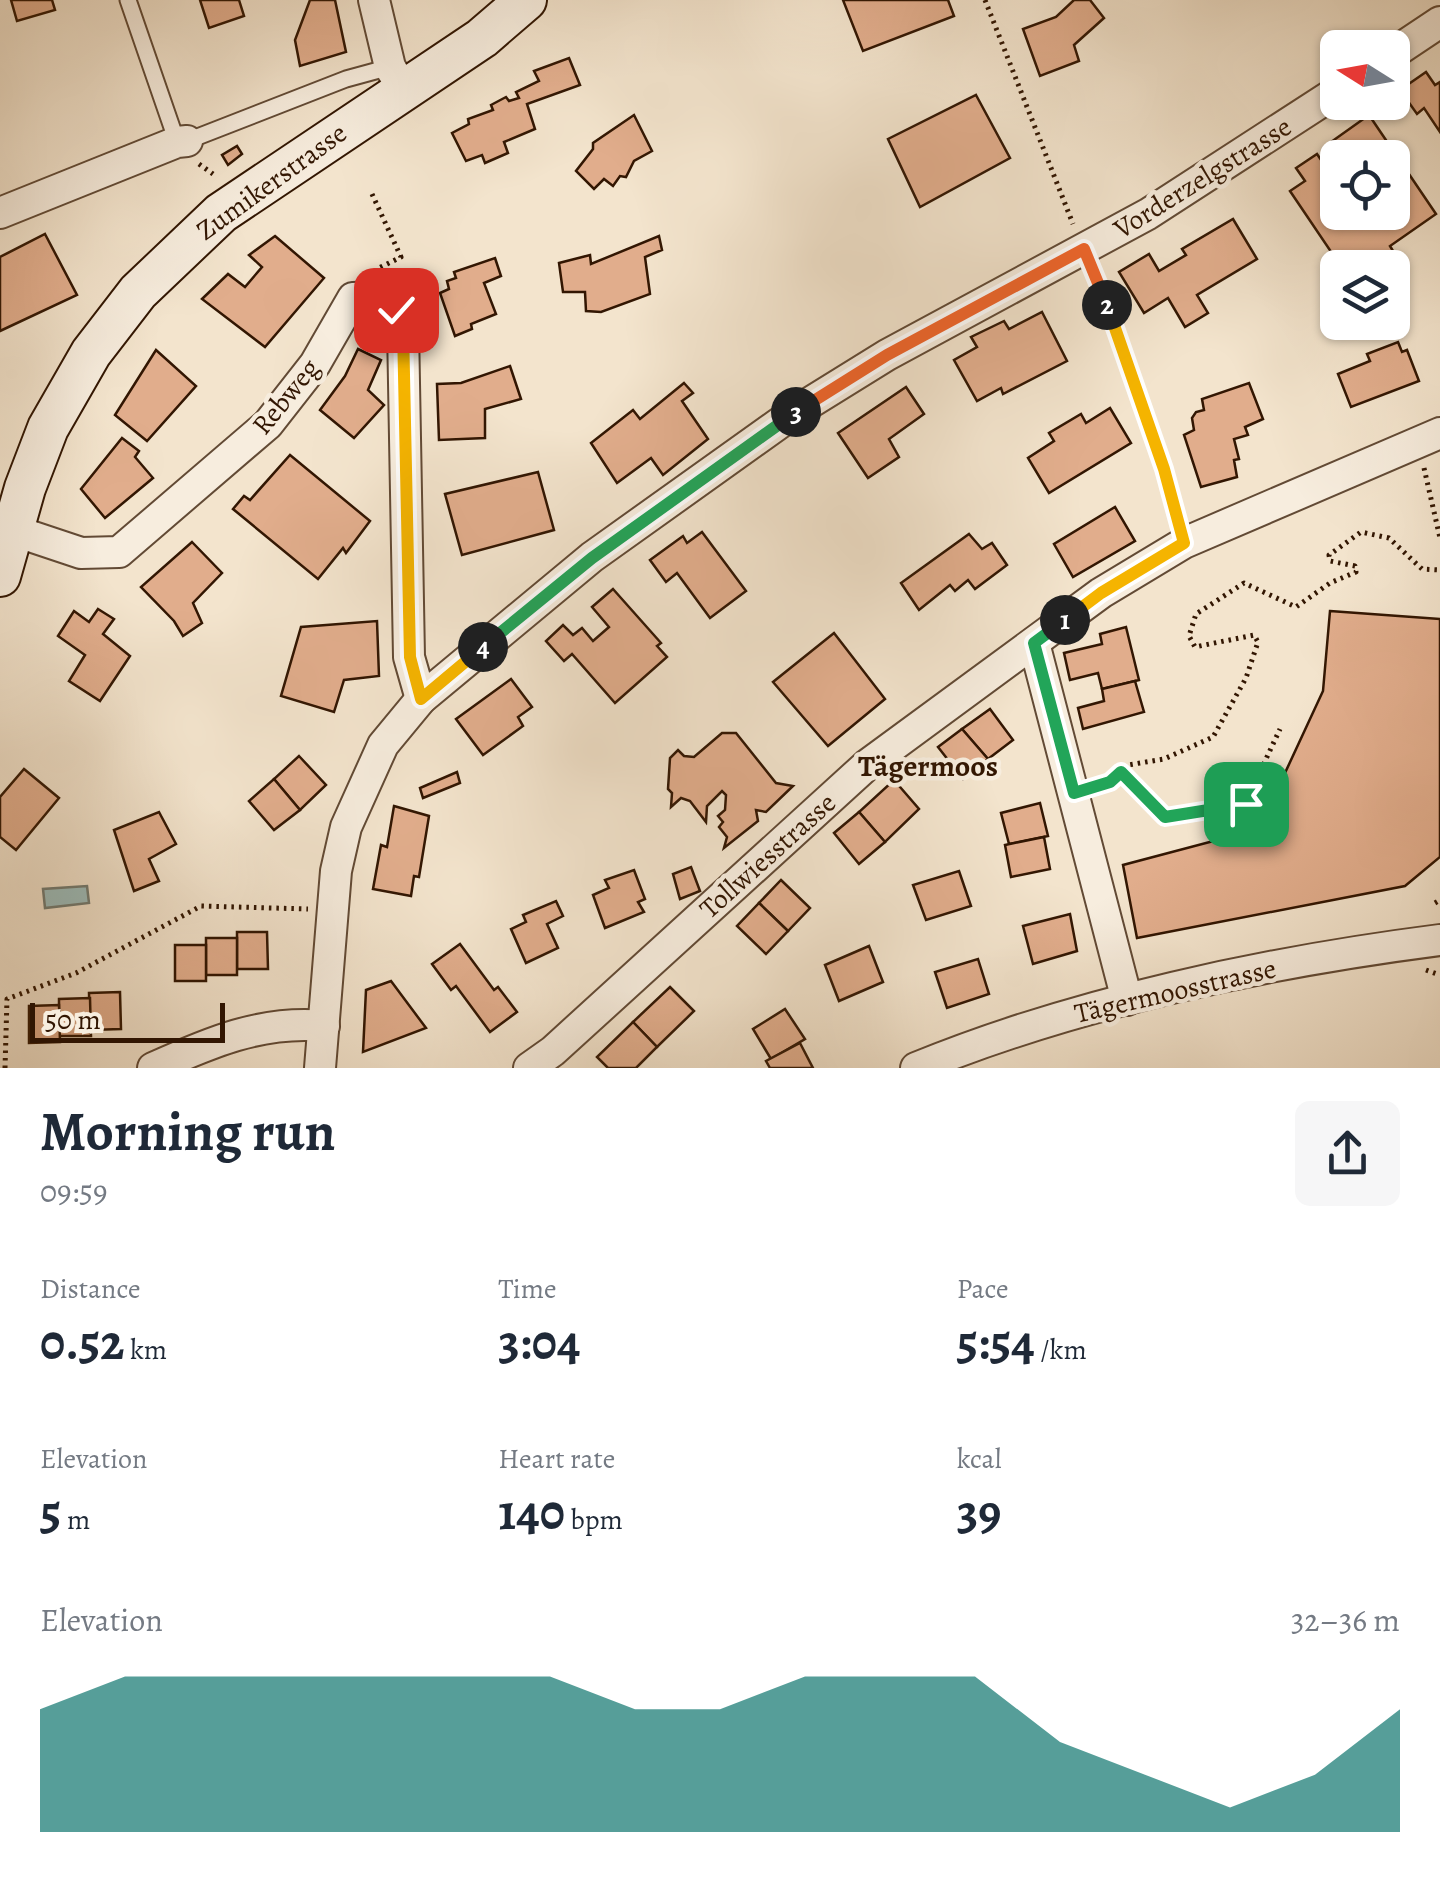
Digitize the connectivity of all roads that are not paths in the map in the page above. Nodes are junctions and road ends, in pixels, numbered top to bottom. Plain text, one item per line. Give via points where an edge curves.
1 (128, 0) edge
2 (374, 0) edge
3 (526, 0) edge
4 (1440, 22) edge
5 (1410, 42) edge
6 (396, 78) junction
7 (1320, 102) edge
8 (182, 141) junction
9 (0, 213) edge
10 (1429, 438) edge
11 (6, 529) edge
12 (0, 576) edge
13 (1034, 643) junction
14 (421, 699) junction
15 (1440, 940) edge
16 (1127, 1000) junction
17 (324, 1026) junction
18 (153, 1068) edge
19 (320, 1068) edge
20 (529, 1068) edge
21 (916, 1068) edge

1 - 8 lane
2 - 6 street
3 - 6 main road, Zumikerstrasse via 482,38
4 - 5 street
6 - 8 lane via 346,80
6 - 11 main road, Zumikerstrasse via 221,213 138,292 60,404
7 - 14 street, Vorderzelgstrasse via 1177,195 795,412 592,558
8 - 9 street
10 - 13 street, Tollwiesstrasse via 1184,543
11 - 12 main road, Zumikerstrasse
11 - 14 street, Rebweg via 81,553 120,552 268,424 315,364 352,298 387,301 403,328 410,657
13 - 16 street
13 - 20 street, Tollwiesstrasse via 867,765
14 - 17 street via 383,745 346,827
15 - 16 street, Tägermoosstrasse via 1287,964
16 - 21 street, Tägermoosstrasse via 1028,1026
17 - 18 street via 268,1026 217,1039
17 - 19 street

